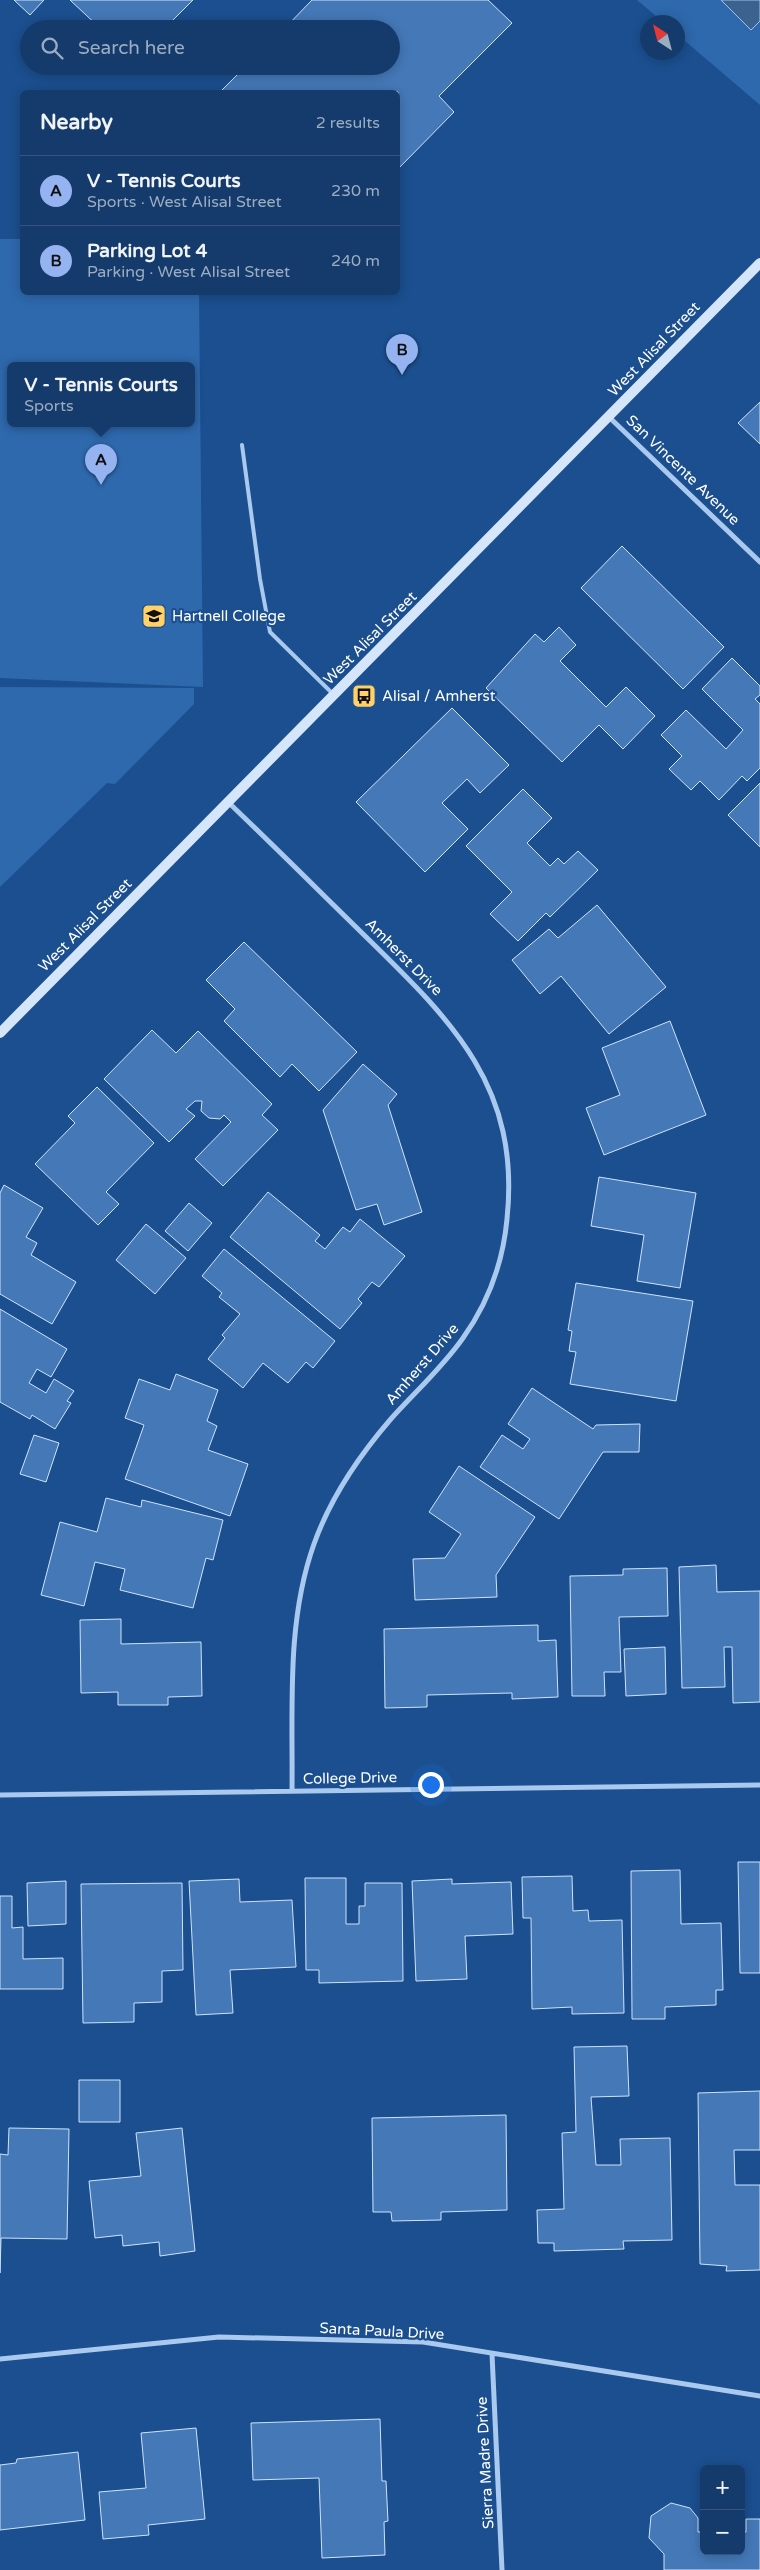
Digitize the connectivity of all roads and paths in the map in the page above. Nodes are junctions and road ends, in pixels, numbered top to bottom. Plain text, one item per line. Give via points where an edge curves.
1 (760, 263) edge
2 (609, 417) junction
3 (242, 445) dead end
4 (760, 562) edge
5 (334, 695) junction
6 (228, 802) junction
7 (0, 1032) edge
8 (760, 1785) edge
9 (292, 1792) junction
10 (0, 1795) edge
11 (492, 2354) junction
12 (0, 2359) edge
13 (760, 2396) edge
14 (502, 2570) edge

1 - 2 main road, West Alisal Street
2 - 4 street, San Vincente Avenue
2 - 5 main road, West Alisal Street
3 - 5 lane via 270,632
5 - 6 main road, West Alisal Street
6 - 7 main road, West Alisal Street
6 - 9 street, Amherst Drive via 424,993 454,1028 490,1086 502,1122 509,1160 506,1232 486,1300 463,1338 363,1454 315,1542 299,1597 295,1630
8 - 9 street, College Drive
9 - 10 street, College Drive
11 - 12 street, Santa Paula Drive via 423,2342 218,2337
11 - 13 street, Santa Paula Drive
11 - 14 street, Sierra Madre Drive

